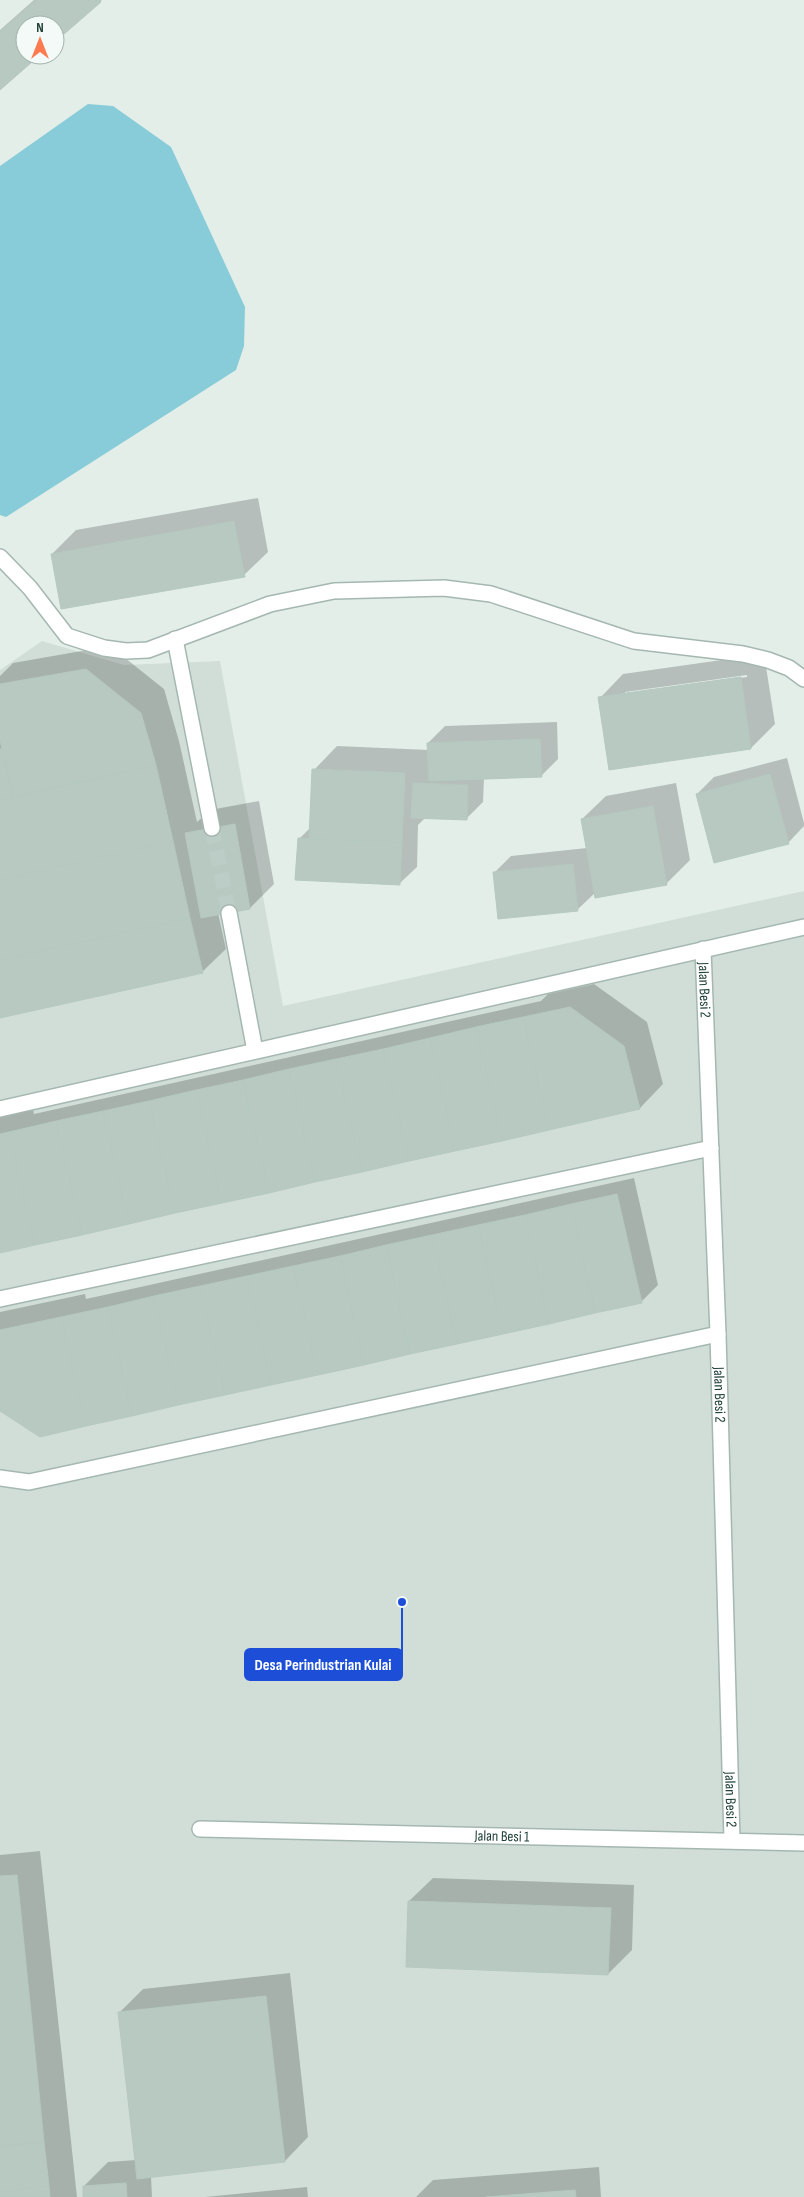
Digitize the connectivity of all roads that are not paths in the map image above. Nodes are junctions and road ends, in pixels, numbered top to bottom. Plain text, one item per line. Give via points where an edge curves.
1 (0, 557) edge
2 (175, 639) junction
3 (804, 679) edge
4 (212, 828) tunnel mouth
5 (228, 913) tunnel mouth
6 (804, 927) edge
7 (703, 949) junction
8 (255, 1051) junction
9 (0, 1109) edge
10 (711, 1148) junction
11 (0, 1299) edge
12 (718, 1334) junction
13 (0, 1478) edge
14 (200, 1829) dead end
15 (732, 1840) junction
16 (804, 1843) edge

1 - 2 street via 30,588 67,636 104,648 126,651 148,650
2 - 3 street via 270,604 334,591 444,588 492,594 634,641 768,660 789,668
2 - 4 street
5 - 8 street
6 - 7 street
7 - 8 street
7 - 10 street, Jalan Besi 2
8 - 9 street
10 - 11 street
10 - 12 street, Jalan Besi 2
12 - 13 street via 30,1482
12 - 15 street, Jalan Besi 2
14 - 15 street, Jalan Besi 1
15 - 16 street, Jalan Besi 1

